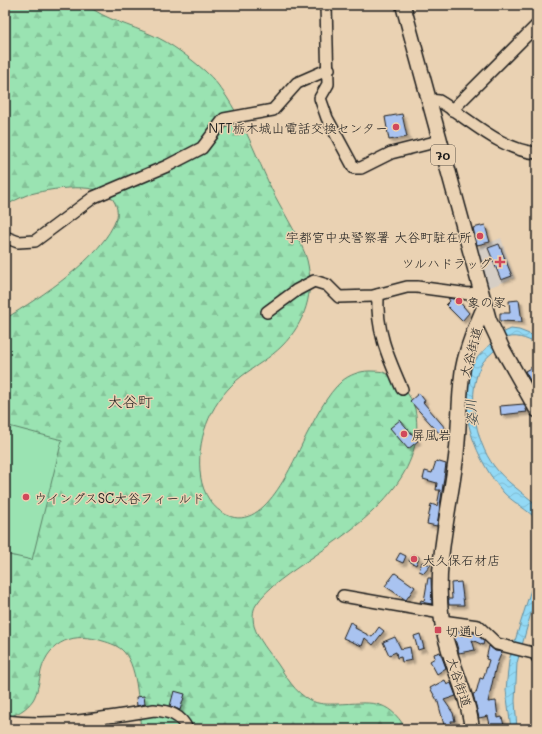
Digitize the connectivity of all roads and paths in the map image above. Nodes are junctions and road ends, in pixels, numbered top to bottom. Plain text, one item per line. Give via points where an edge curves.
1 (326, 5) edge
2 (403, 5) edge
3 (537, 25) edge
4 (329, 69) junction
5 (429, 100) junction
6 (452, 110) junction
7 (439, 141) junction
8 (537, 153) edge
9 (5, 237) edge
10 (481, 292) junction
11 (378, 296) junction
12 (485, 306) junction
13 (267, 312) dead end
14 (402, 389) dead end
15 (535, 403) edge
16 (343, 596) dead end
17 (441, 617) junction
18 (537, 657) edge
19 (5, 721) edge
20 (187, 729) edge
21 (472, 729) edge

1 - 4 street
2 - 5 main road, 70
3 - 6 street
4 - 7 street via 328,84 320,98 327,118 354,168 361,168 391,153
4 - 9 street via 297,83 273,110 224,119 202,148 94,197 35,242 18,242
5 - 6 street via 439,101
5 - 7 main road, 70
6 - 8 street via 509,145
7 - 10 main road, 70
10 - 11 street via 468,294 407,287
10 - 12 main road, 70
11 - 13 street via 339,296 327,285 314,281
11 - 14 street via 377,315 381,332
12 - 15 main road, 70 via 495,335
12 - 17 main road, 大谷街道 via 463,369 457,452 442,542
16 - 17 street
17 - 18 street via 478,626 497,644 537,654
17 - 21 main road, 大谷街道
19 - 20 street via 35,724 70,722 164,710 178,716

